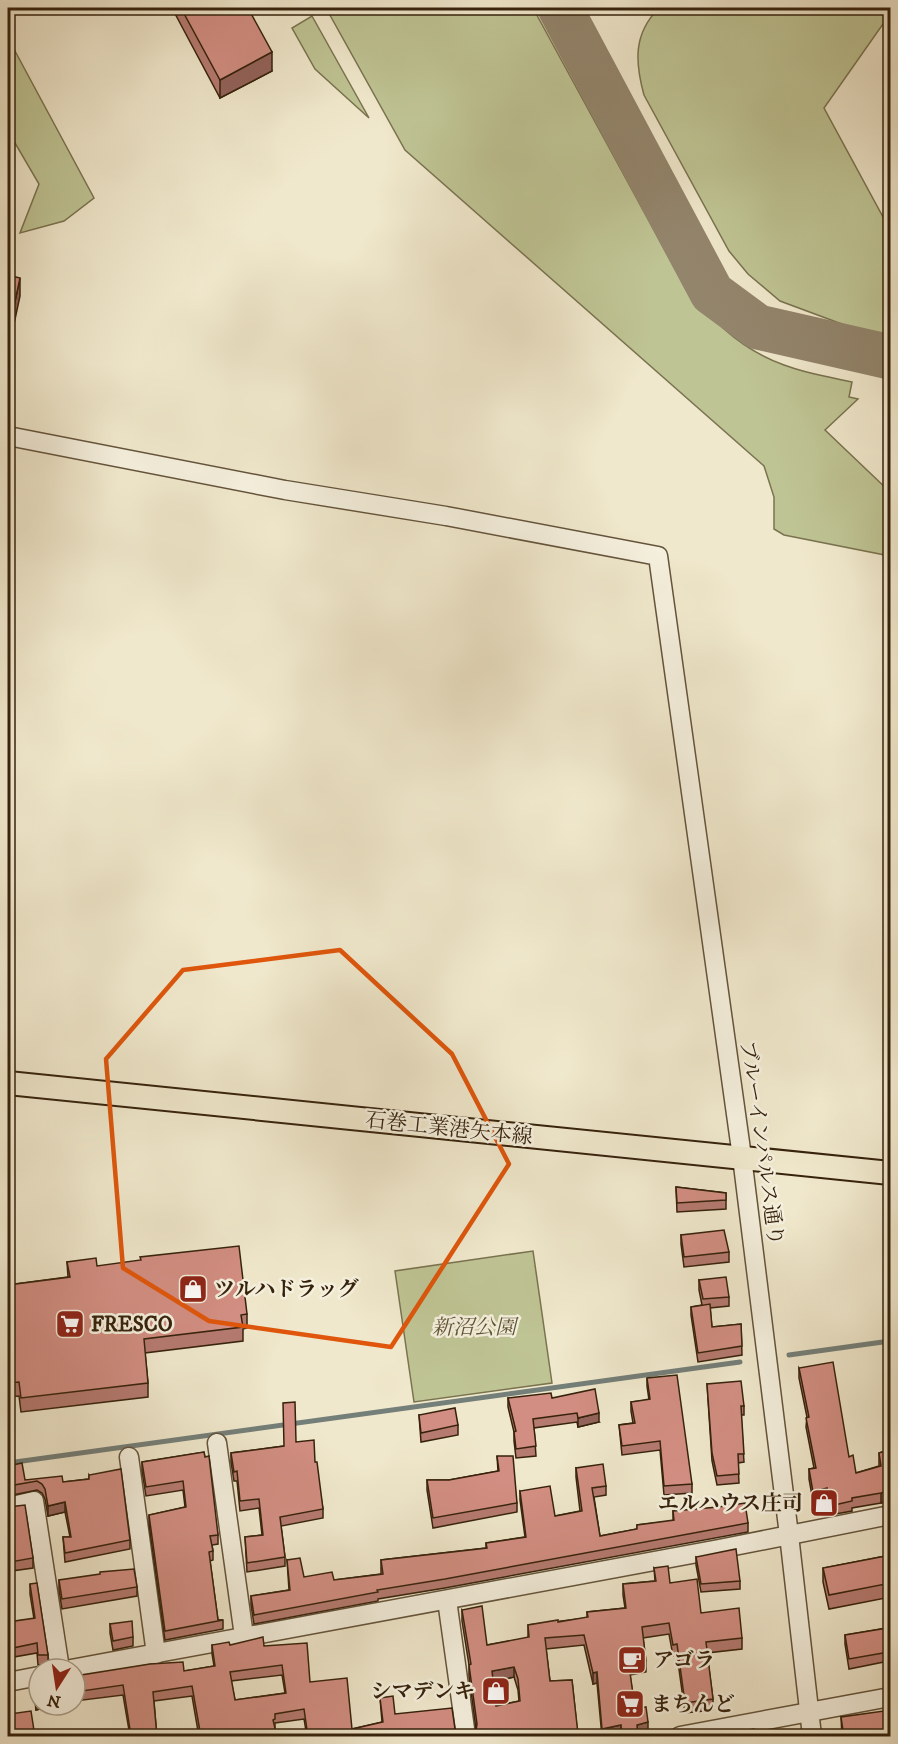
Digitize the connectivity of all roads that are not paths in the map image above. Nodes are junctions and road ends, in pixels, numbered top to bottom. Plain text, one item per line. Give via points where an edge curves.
1 (8, 436) edge
2 (8, 1083) edge
3 (742, 1157) junction
4 (891, 1173) edge
5 (217, 1443) dead end
6 (129, 1457) dead end
7 (8, 1507) edge
8 (891, 1515) edge
9 (789, 1535) junction
10 (447, 1600) junction
11 (244, 1636) junction
12 (156, 1654) junction
13 (58, 1657) edge
14 (87, 1666) edge
15 (27, 1678) edge
16 (8, 1682) edge
17 (891, 1697) edge
18 (808, 1712) junction
19 (466, 1737) edge
20 (680, 1737) edge
21 (812, 1737) edge

1 - 3 street, ブルーインパルス通り via 658,556
2 - 3 main road, 石巻工業港矢本線
3 - 4 main road, 石巻工業港矢本線
3 - 9 street, ブルーインパルス通り
5 - 11 street
6 - 12 street
7 - 13 street via 34,1501
8 - 9 street
9 - 10 street
9 - 18 street, ブルーインパルス通り
10 - 11 street
10 - 19 street
11 - 12 street
12 - 14 street
15 - 16 street
17 - 18 street
18 - 20 street
18 - 21 street, ブルーインパルス通り

